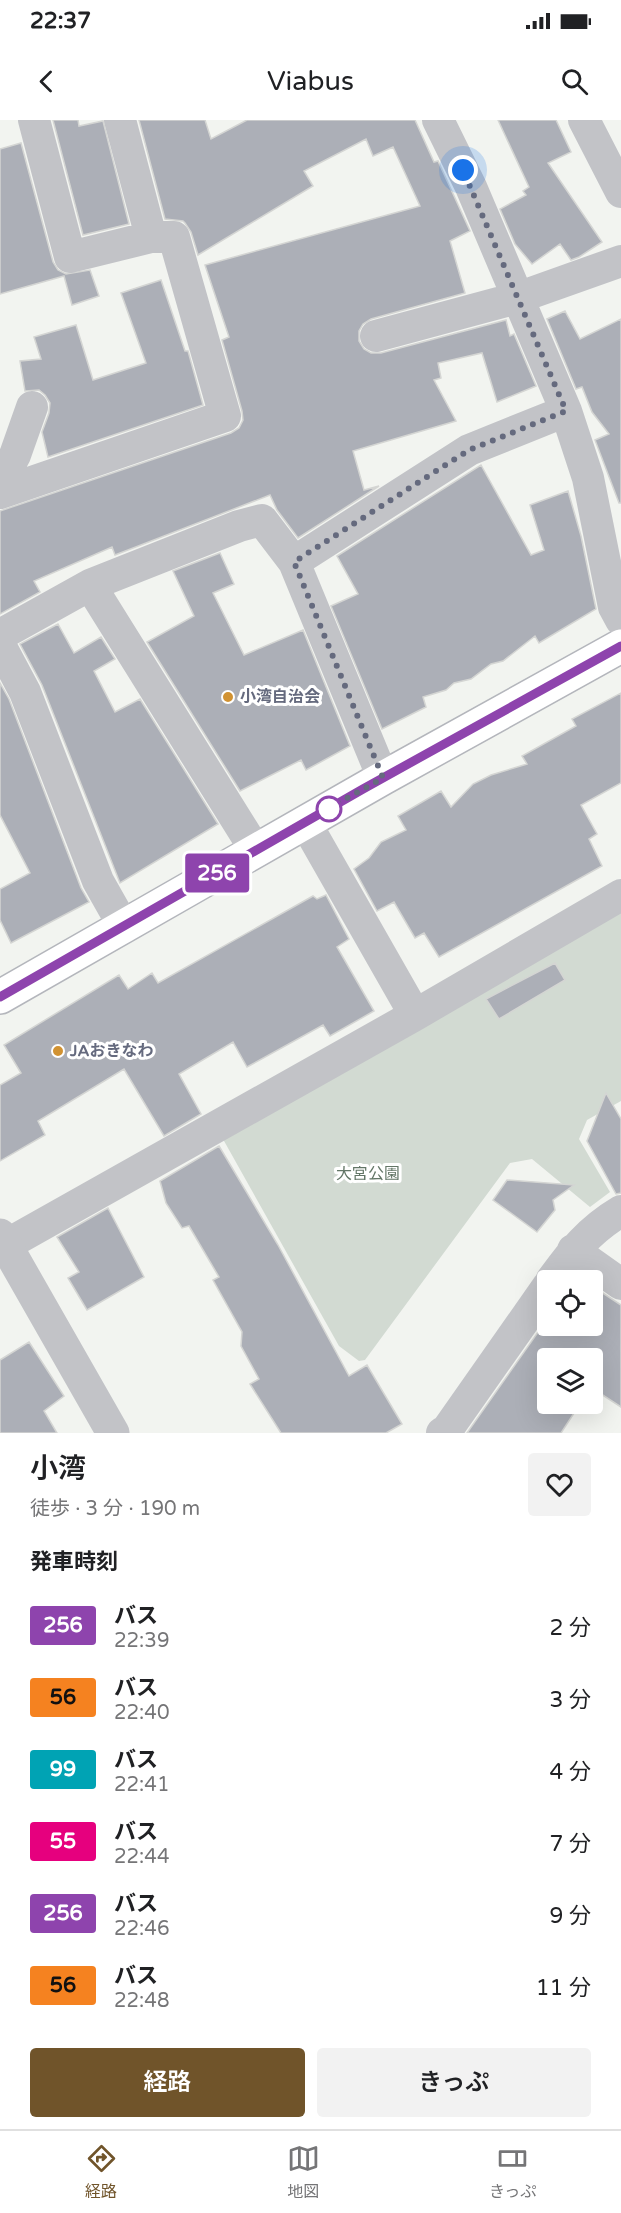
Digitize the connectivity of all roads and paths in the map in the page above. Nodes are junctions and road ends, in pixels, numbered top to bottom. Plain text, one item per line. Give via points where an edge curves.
1 (34, 120) edge
2 (120, 120) edge
3 (438, 120) edge
4 (584, 120) edge
5 (621, 192) edge
6 (151, 237) junction
7 (621, 261) edge
8 (517, 298) junction
9 (376, 336) dead end
10 (32, 407) dead end
11 (566, 411) junction
12 (0, 483) edge
13 (0, 493) edge
14 (294, 562) junction
15 (90, 585) junction
16 (621, 620) edge
17 (0, 635) edge
18 (0, 645) edge
19 (621, 646) edge
20 (383, 778) junction
21 (305, 822) junction
22 (256, 851) junction
23 (621, 895) edge
24 (124, 927) junction
25 (0, 997) edge
26 (415, 1015) junction
27 (621, 1211) edge
28 (3, 1240) edge
29 (573, 1250) junction
30 (559, 1270) edge
31 (621, 1284) edge
32 (537, 1302) edge
33 (446, 1432) edge
34 (113, 1433) edge

1 - 6 street via 70,257
2 - 6 street
3 - 8 street
4 - 5 street
6 - 13 street via 174,237 225,416
7 - 8 street
8 - 9 street
8 - 11 street
10 - 12 street
11 - 14 street via 469,450
11 - 16 street via 588,478 614,607
14 - 15 street via 262,520
14 - 20 street
15 - 17 street
15 - 22 street
18 - 24 street via 25,692 98,881
19 - 20 main road
20 - 21 main road
21 - 22 main road
21 - 26 street
22 - 24 main road
23 - 26 street
24 - 25 main road
26 - 28 street
27 - 29 street
28 - 34 street
29 - 30 street
29 - 31 street
32 - 33 street

